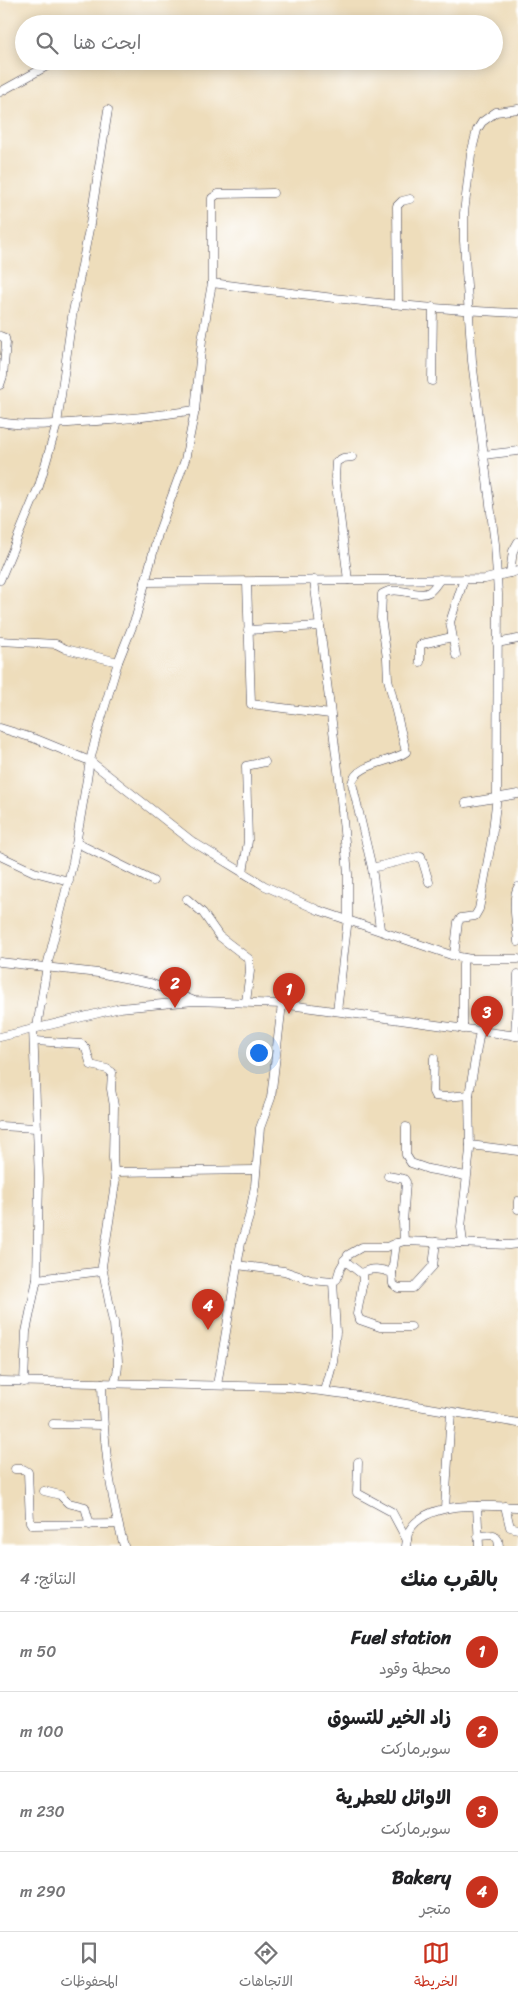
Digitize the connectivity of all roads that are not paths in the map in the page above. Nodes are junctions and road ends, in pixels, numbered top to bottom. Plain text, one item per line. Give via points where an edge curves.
1 (40, 70) edge
2 (0, 92) edge
3 (518, 109) edge
4 (108, 110) dead end
5 (273, 193) dead end
6 (410, 199) dead end
7 (212, 283) junction
8 (398, 304) junction
9 (433, 307) junction
10 (469, 311) junction
11 (518, 313) edge
12 (0, 336) edge
13 (432, 381) dead end
14 (0, 385) edge
15 (196, 410) junction
16 (0, 422) edge
17 (57, 424) junction
18 (518, 452) edge
19 (483, 455) junction
20 (352, 457) dead end
21 (518, 542) edge
22 (4, 560) edge
23 (514, 572) edge
24 (497, 577) junction
25 (440, 579) junction
26 (464, 579) junction
27 (0, 580) edge
28 (314, 580) junction
29 (348, 580) junction
30 (145, 582) junction
31 (247, 582) junction
32 (320, 626) junction
33 (248, 630) junction
34 (452, 638) junction
35 (518, 639) edge
36 (0, 641) edge
37 (496, 643) junction
38 (456, 655) dead end
39 (118, 662) junction
40 (420, 662) dead end
41 (330, 714) junction
42 (0, 728) edge
43 (90, 761) junction
44 (265, 762) dead end
45 (518, 794) edge
46 (497, 796) junction
47 (466, 803) dead end
48 (77, 842) junction
49 (0, 856) edge
50 (372, 868) junction
51 (243, 873) junction
52 (69, 882) junction
53 (153, 882) dead end
54 (430, 882) dead end
55 (518, 887) edge
56 (187, 899) dead end
57 (348, 918) junction
58 (380, 929) junction
59 (518, 942) edge
60 (454, 956) junction
61 (464, 958) junction
62 (518, 959) edge
63 (0, 962) edge
64 (47, 966) junction
65 (518, 974) edge
66 (194, 1001) junction
67 (246, 1002) junction
68 (282, 1004) junction
69 (337, 1011) junction
70 (35, 1027) junction
71 (463, 1028) junction
72 (480, 1031) junction
73 (517, 1036) edge
74 (0, 1037) edge
75 (35, 1041) junction
76 (434, 1058) dead end
77 (469, 1095) junction
78 (0, 1126) edge
79 (406, 1127) dead end
80 (36, 1128) junction
81 (470, 1145) junction
82 (518, 1151) edge
83 (256, 1170) junction
84 (115, 1172) junction
85 (388, 1176) dead end
86 (466, 1176) junction
87 (518, 1201) edge
88 (518, 1209) edge
89 (400, 1242) junction
90 (436, 1242) junction
91 (463, 1243) junction
92 (518, 1244) edge
93 (344, 1260) junction
94 (237, 1265) junction
95 (102, 1272) junction
96 (362, 1273) junction
97 (392, 1273) junction
98 (37, 1279) junction
99 (333, 1282) junction
100 (411, 1327) dead end
101 (0, 1381) edge
102 (24, 1382) junction
103 (102, 1383) junction
104 (114, 1383) junction
105 (217, 1385) junction
106 (324, 1391) junction
107 (452, 1412) junction
108 (518, 1423) edge
109 (53, 1424) dead end
110 (103, 1425) junction
111 (358, 1462) dead end
112 (15, 1469) dead end
113 (44, 1491) dead end
114 (476, 1506) junction
115 (505, 1506) junction
116 (518, 1507) edge
117 (445, 1508) junction
118 (118, 1524) junction
119 (90, 1526) junction
120 (518, 1529) edge
121 (478, 1536) junction
122 (406, 1543) edge
123 (122, 1545) edge
124 (478, 1546) edge
125 (499, 1546) edge

1 - 2 street
3 - 10 street via 504,109 488,116 474,138 464,213
4 - 17 street
5 - 7 street via 218,194 212,198
6 - 8 street via 397,206
7 - 8 street
7 - 15 street via 202,340
8 - 9 street
9 - 10 street
9 - 13 street
10 - 11 street
10 - 19 street
12 - 14 street via 6,343
15 - 17 street
15 - 30 street via 181,475 158,534
16 - 17 street
17 - 22 street via 39,486
18 - 19 street
19 - 24 street
20 - 29 street via 336,462 335,477
21 - 23 street via 513,551
22 - 27 street
23 - 24 street
24 - 26 street
24 - 37 street
25 - 26 street
25 - 29 street
25 - 50 street via 429,592 389,590 382,594 381,618 388,679 406,752 370,767 352,780
26 - 34 street via 450,622
28 - 29 street
28 - 31 street
28 - 32 street
30 - 31 street
30 - 39 street
31 - 33 street
32 - 33 street
32 - 41 street
33 - 41 street via 251,704
34 - 38 street
34 - 40 street via 422,644
35 - 37 street
36 - 39 street via 56,644
37 - 46 street
39 - 43 street
41 - 57 street via 348,874
42 - 43 street
43 - 48 street
43 - 51 street via 194,842
44 - 51 street via 246,766 248,841
45 - 46 street
46 - 47 street
46 - 60 street via 479,909 475,916 460,918
48 - 52 street
48 - 53 street
49 - 52 street via 34,872
50 - 54 street via 421,856
50 - 58 street
51 - 57 street via 298,902
52 - 64 street
55 - 59 street via 514,902
56 - 67 street via 204,914 219,936 249,959
57 - 58 street
57 - 69 street
58 - 60 street
60 - 61 street
61 - 62 street
61 - 71 street
63 - 64 street
64 - 66 street via 157,984
64 - 70 street
65 - 73 street
66 - 67 street
66 - 70 street via 120,1008
67 - 68 street
68 - 69 street
68 - 83 street via 271,1098 260,1128
69 - 71 street
70 - 74 street
70 - 75 street
71 - 72 street
72 - 73 street
72 - 77 street
75 - 80 street
75 - 84 street via 81,1044 91,1064 112,1072
76 - 77 street via 435,1096
77 - 81 street
78 - 80 street
79 - 86 street via 406,1155 411,1163
80 - 98 street
81 - 82 street
81 - 86 street
83 - 84 street
83 - 94 street
84 - 95 street
85 - 89 street via 406,1182
86 - 91 street via 461,1227
87 - 88 street
89 - 90 street
89 - 93 street via 386,1247 358,1248
89 - 97 street
90 - 91 street
90 - 97 street via 433,1266 414,1288 398,1288 393,1284
91 - 92 street
93 - 96 street
93 - 99 street via 337,1280
94 - 99 street
94 - 105 street
95 - 98 street
95 - 104 street via 114,1322 118,1372
96 - 97 street via 371,1270
96 - 100 street via 360,1320 380,1327
98 - 102 street via 26,1332
99 - 106 street via 336,1332
101 - 102 street
102 - 103 street
103 - 104 street
103 - 110 street
104 - 105 street
105 - 106 street via 262,1385
106 - 107 street
107 - 108 street
107 - 117 street
109 - 110 street
110 - 118 street via 106,1462
111 - 122 street via 357,1494 392,1512
112 - 119 street via 28,1472 32,1525
113 - 119 street via 60,1495 66,1503 85,1507
114 - 115 street
114 - 117 street
114 - 121 street
115 - 116 street
115 - 120 street via 510,1527
117 - 122 street via 422,1517 410,1530
118 - 119 street
118 - 123 street
121 - 124 street
121 - 125 street via 494,1535

